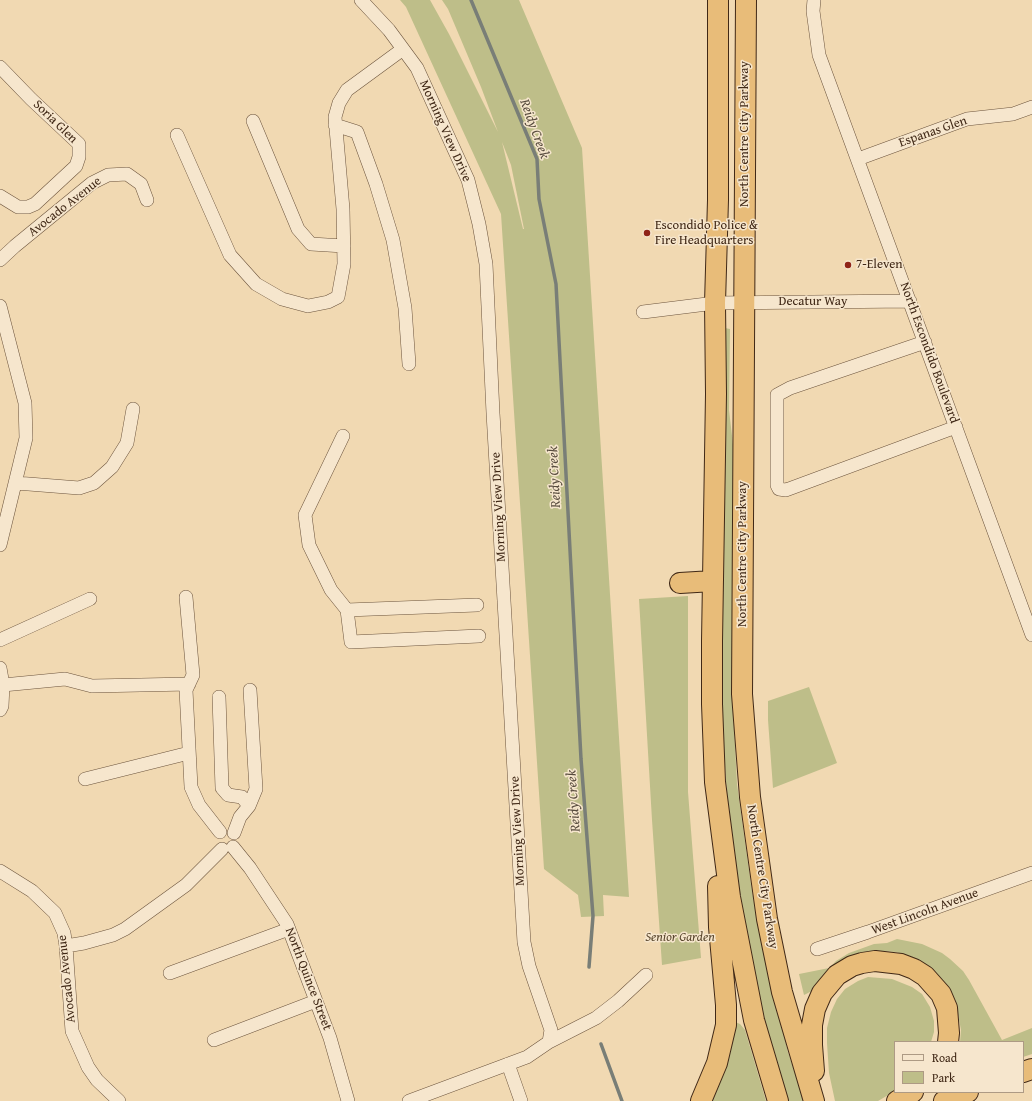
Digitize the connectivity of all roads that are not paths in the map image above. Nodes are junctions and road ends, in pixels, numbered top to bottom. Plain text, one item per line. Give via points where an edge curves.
1 (361, 0) edge
2 (718, 0) edge
3 (746, 0) edge
4 (814, 0) edge
5 (403, 49) junction
6 (0, 67) edge
7 (1032, 107) edge
8 (253, 121) dead end
9 (335, 125) junction
10 (177, 134) dead end
11 (858, 159) junction
12 (0, 196) edge
13 (148, 200) dead end
14 (344, 246) junction
15 (0, 260) edge
16 (744, 302) junction
17 (910, 302) junction
18 (715, 303) junction
19 (0, 306) edge
20 (643, 312) dead end
21 (925, 342) junction
22 (409, 364) dead end
23 (133, 409) dead end
24 (956, 427) junction
25 (343, 436) dead end
26 (16, 483) junction
27 (0, 545) edge
28 (713, 581) junction
29 (680, 583) dead end
30 (186, 597) dead end
31 (90, 600) dead end
32 (477, 605) dead end
33 (347, 610) junction
34 (1032, 635) edge
35 (479, 636) dead end
36 (0, 640) edge
37 (0, 668) edge
38 (189, 684) junction
39 (3, 685) junction
40 (250, 690) dead end
41 (219, 697) dead end
42 (0, 710) edge
43 (189, 753) junction
44 (85, 779) dead end
45 (715, 782) junction
46 (249, 806) junction
47 (220, 832) junction
48 (234, 834) junction
49 (227, 848) junction
50 (0, 871) edge
51 (1032, 873) edge
52 (289, 929) junction
53 (66, 946) junction
54 (816, 949) dead end
55 (170, 973) dead end
56 (646, 975) dead end
57 (316, 1001) junction
58 (214, 1040) dead end
59 (948, 1041) edge
60 (549, 1042) junction
61 (508, 1064) junction
62 (911, 1093) edge
63 (965, 1093) edge
64 (119, 1101) edge
65 (348, 1101) edge
66 (408, 1101) edge
67 (521, 1101) edge
68 (701, 1101) edge
69 (778, 1101) edge
70 (815, 1101) edge
71 (897, 1101) edge
72 (944, 1101) edge

1 - 5 street, Morning View Drive
2 - 18 highway, North Centre City Parkway
3 - 16 highway, North Centre City Parkway
4 - 11 street, North Escondido Boulevard via 819,55
5 - 9 street via 347,90 339,103
5 - 60 street, Morning View Drive via 417,68 468,180 486,264 524,942 529,966 551,1030
6 - 12 street, Soria Glen via 79,144 79,157 76,166 35,204 18,207
7 - 11 street, Espanas Glen via 1013,114 968,119
8 - 14 street via 298,228 311,244
9 - 14 street via 344,209
9 - 22 street via 357,132 376,184 393,240 405,308
10 - 14 street via 230,255 256,284 282,298 308,306 328,302 338,297 344,264
11 - 17 street, North Escondido Boulevard
13 - 15 street, Avocado Avenue via 141,184 127,174 108,175 92,182
16 - 17 street, Decatur Way
16 - 18 street, Decatur Way
16 - 70 highway, North Centre City Parkway via 742,694 750,797 766,911 779,977
17 - 21 street, North Escondido Boulevard
18 - 20 street, Decatur Way
18 - 28 highway, North Centre City Parkway
19 - 26 street via 25,403 26,438
21 - 24 street, North Escondido Boulevard
21 - 24 street via 790,388 777,395 777,485 779,489 786,490
23 - 26 street via 127,443 112,467 94,483 79,488
24 - 34 street, North Escondido Boulevard
25 - 33 street via 305,515 309,545 331,590
26 - 27 street
28 - 29 highway
28 - 45 highway, North Centre City Parkway via 712,704
30 - 38 street via 193,675
31 - 36 street
32 - 33 street
33 - 35 street via 351,642
37 - 39 street
38 - 39 street via 92,686 65,679
38 - 43 street via 186,690
39 - 42 street
40 - 46 street via 256,789
41 - 46 street via 222,788 228,795 242,797
43 - 44 street
43 - 47 street via 191,787 199,805
45 - 68 highway via 726,1025 717,1063
45 - 69 highway, North Centre City Parkway via 730,897 754,1020
46 - 48 street via 240,817
47 - 48 street via 227,830
47 - 49 street via 217,843
48 - 49 street via 236,841
49 - 52 street, North Quince Street via 250,868
49 - 53 street via 186,885 125,929 113,935
50 - 53 street, Avocado Avenue via 32,891 55,913 64,933
51 - 54 street, West Lincoln Avenue
52 - 55 street
52 - 57 street, North Quince Street
53 - 64 street, Avocado Avenue via 72,1031 88,1067 97,1080
56 - 60 street via 596,1018
57 - 58 street
57 - 65 street, North Quince Street via 330,1038
59 - 70 highway via 947,1008 941,994 925,976 914,969 888,961 852,966 832,980 822,993 815,1009 812,1045
60 - 61 street via 527,1057
61 - 66 street
61 - 67 street
62 - 71 highway
63 - 72 highway

